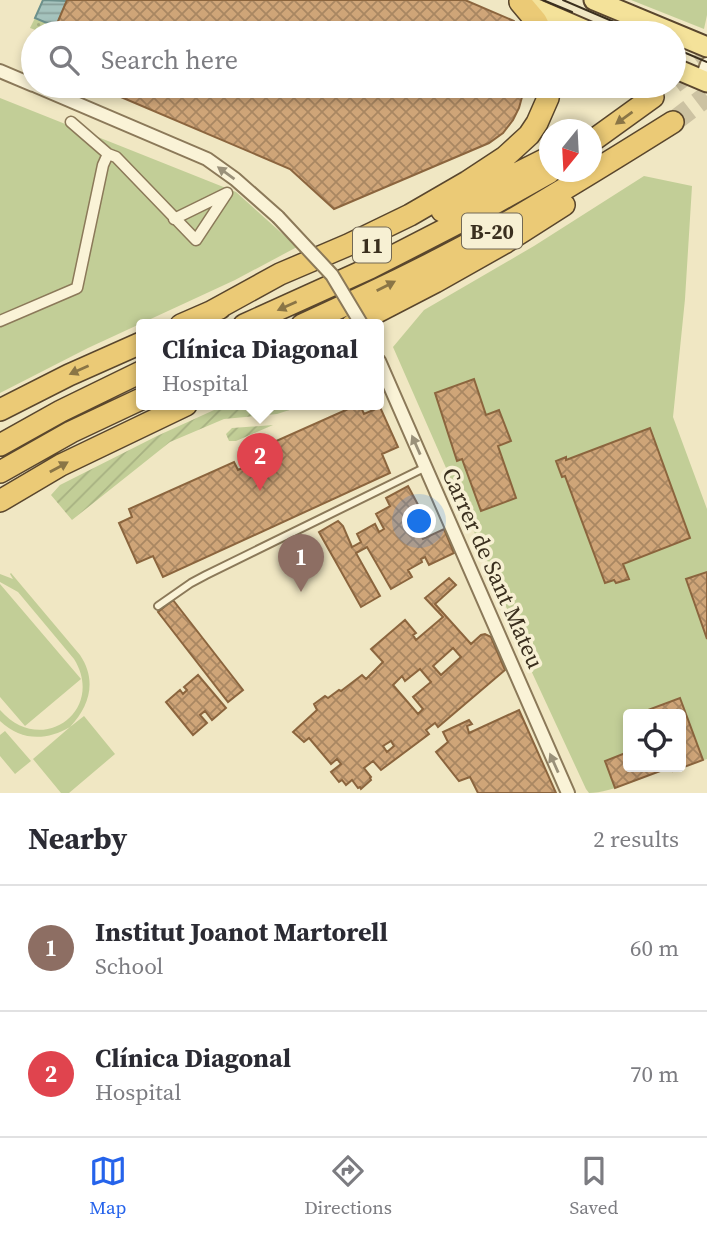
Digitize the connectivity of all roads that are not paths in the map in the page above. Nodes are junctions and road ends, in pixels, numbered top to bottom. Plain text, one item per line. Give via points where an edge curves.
1 (594, 0) edge
2 (518, 1) edge
3 (536, 21) edge
4 (564, 21) edge
5 (644, 21) edge
6 (686, 38) edge
7 (707, 47) edge
8 (0, 71) edge
9 (686, 71) edge
10 (705, 76) edge
11 (21, 79) edge
12 (65, 98) edge
13 (547, 98) edge
14 (652, 98) edge
15 (71, 122) dead end
16 (602, 133) edge
17 (108, 154) junction
18 (539, 171) edge
19 (539, 174) edge
20 (174, 219) junction
21 (209, 313) junction
22 (195, 319) edge
23 (257, 319) edge
24 (315, 319) edge
25 (358, 319) edge
26 (364, 319) edge
27 (0, 321) edge
28 (136, 345) edge
29 (384, 371) edge
30 (136, 374) edge
31 (136, 401) edge
32 (0, 410) edge
33 (176, 410) edge
34 (0, 445) edge
35 (426, 467) junction
36 (0, 472) edge
37 (0, 501) edge
38 (158, 606) dead end
39 (568, 793) edge

1 - 5 main road
2 - 3 highway
2 - 4 main road
6 - 7 main road
8 - 11 street
9 - 10 main road
25 -> 12 street, bridge via 332,275 235,178 207,159
13 - 21 highway via 529,135 495,163 410,215 280,274
14 -> 16 highway
15 - 17 street
17 - 20 street
17 - 27 street via 77,288
18 - 21 highway, 11
19 -> 23 highway, B-20 via 477,213
20 - 20 street via 185,214 227,193 196,240
21 - 22 highway
24 -> 26 highway, B-20 via 492,231 673,122 622,167 506,242
28 -> 32 highway
35 -> 29 street, Carrer de Sant Mateu
30 - 34 highway
31 - 36 highway
37 -> 33 highway via 61,465
35 - 38 lane via 206,575
39 -> 35 street, Carrer de Sant Mateu

